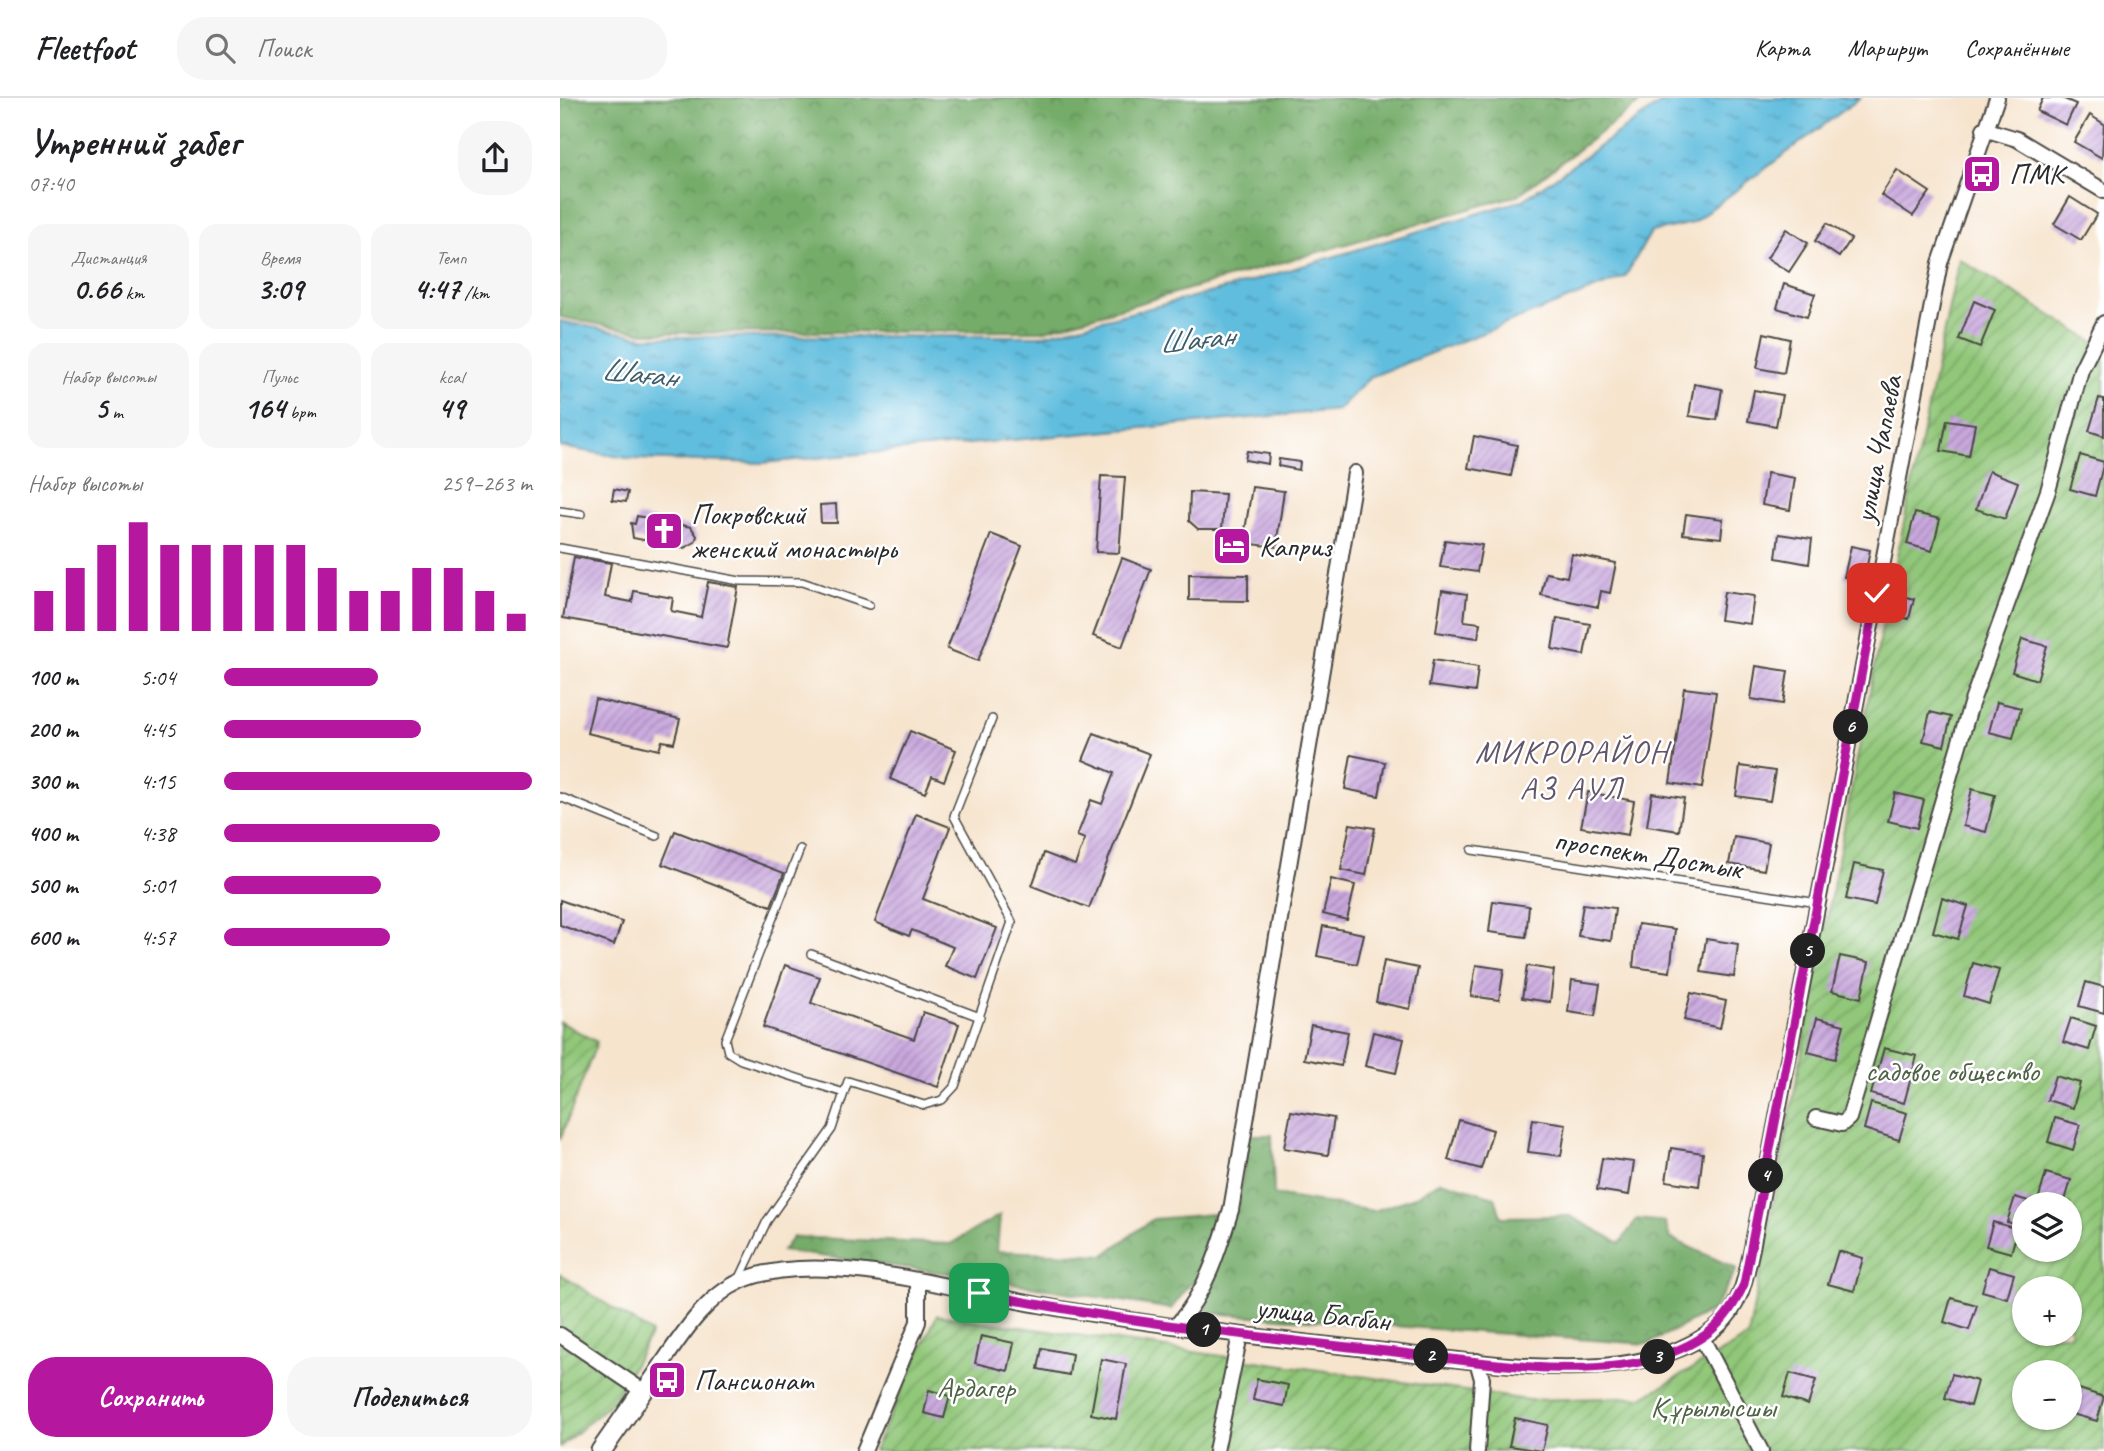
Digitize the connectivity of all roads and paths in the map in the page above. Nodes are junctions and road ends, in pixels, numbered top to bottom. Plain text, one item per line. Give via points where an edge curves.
1 (1997, 98) edge
2 (1984, 129) junction
3 (2104, 191) edge
4 (2104, 323) edge
5 (1355, 473) dead end
6 (560, 511) edge
7 (581, 514) dead end
8 (560, 548) edge
9 (869, 605) dead end
10 (992, 719) dead end
11 (560, 797) edge
12 (656, 836) dead end
13 (800, 849) dead end
14 (1472, 850) dead end
15 (1818, 903) junction
16 (811, 954) dead end
17 (980, 1017) junction
18 (844, 1093) junction
19 (1816, 1118) dead end
20 (918, 1281) junction
21 (738, 1282) junction
22 (1177, 1325) junction
23 (560, 1335) edge
24 (1240, 1335) junction
25 (1702, 1338) junction
26 (1476, 1362) junction
27 (643, 1391) junction
28 (601, 1451) edge
29 (863, 1451) edge
30 (1216, 1451) edge
31 (1477, 1451) edge
32 (1761, 1451) edge

1 - 2 street, улица Чапаева
2 - 3 street via 2017,139
2 - 15 street, улица Чапаева via 1940,263
4 - 19 street via 2081,370 2048,491 1971,704 1849,1118 1842,1124
5 - 22 street via 1231,1210 1216,1259 1194,1305
6 - 7 lane
8 - 9 lane via 740,581 802,582
10 - 17 lane via 954,816 1012,922
11 - 12 lane
13 - 18 lane via 724,1040 728,1052 741,1060
14 - 15 lane, проспект Достык
15 - 25 street, улица Чапаева via 1744,1284 1720,1325
16 - 17 lane
17 - 18 lane via 955,1086 942,1100 924,1105 848,1081
18 - 21 lane via 832,1129 767,1220
20 - 21 street, улица Багбан via 801,1269
20 - 22 street, улица Багбан via 1040,1306
20 - 29 street via 918,1322
21 - 27 street, улица Багбан via 712,1302
22 - 24 street, улица Багбан
23 - 27 street
24 - 26 street, улица Багбан
24 - 30 street
25 - 26 street, улица Багбан via 1658,1357 1605,1366
25 - 32 street
26 - 31 street via 1482,1379
27 - 28 street, улица Багбан

